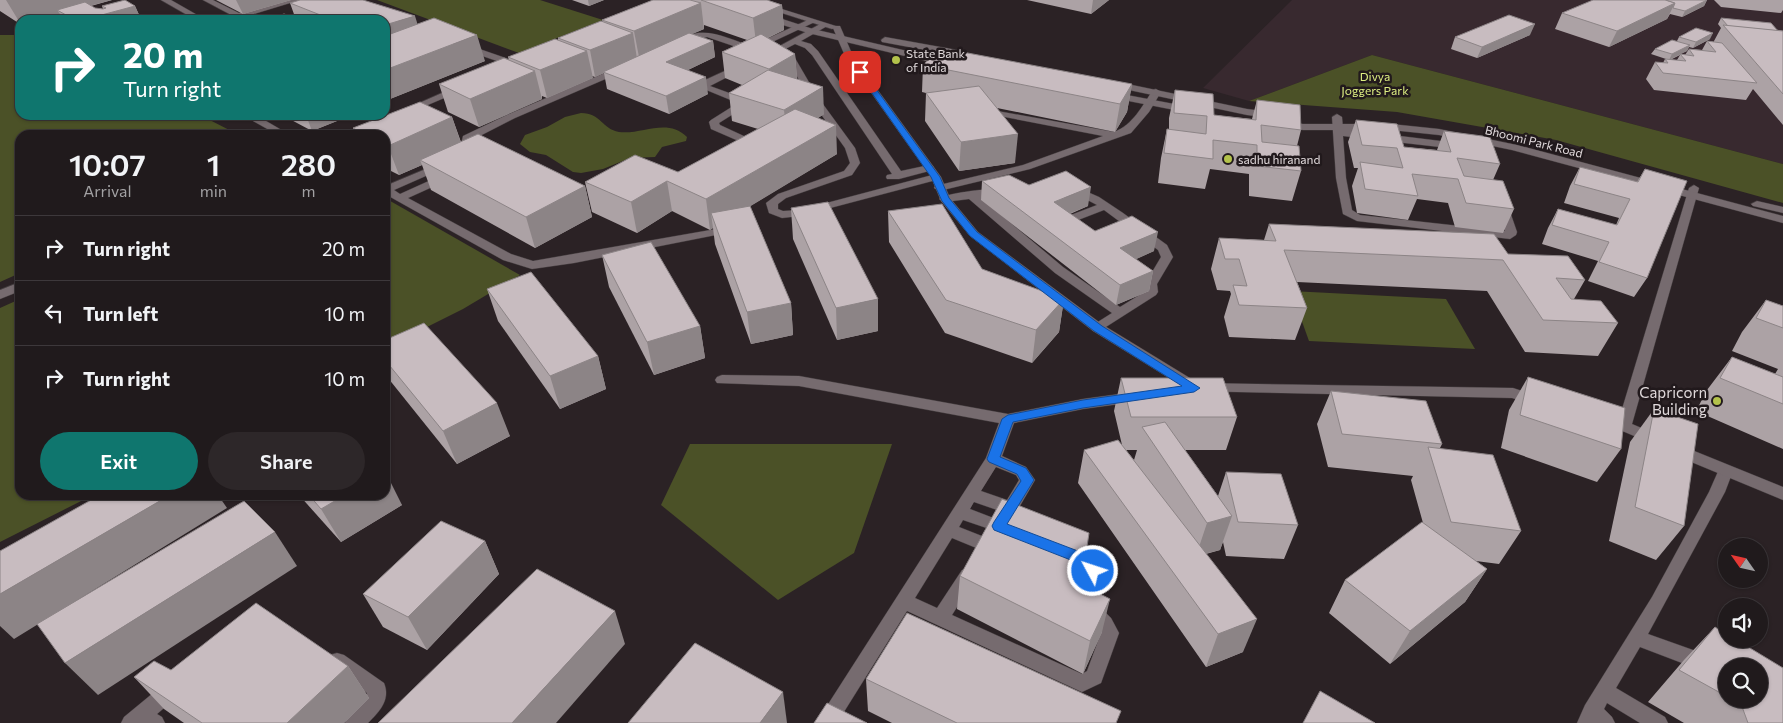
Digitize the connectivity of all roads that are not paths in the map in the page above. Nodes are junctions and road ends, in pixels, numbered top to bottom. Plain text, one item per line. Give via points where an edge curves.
1 (165, 0) edge
2 (207, 0) edge
3 (296, 0) edge
4 (741, 3) edge
5 (302, 7) edge
6 (193, 15) edge
7 (270, 15) edge
8 (812, 26) junction
9 (798, 27) junction
10 (839, 32) junction
11 (794, 41) junction
12 (456, 44) edge
13 (676, 45) edge
14 (751, 49) junction
15 (788, 53) edge
16 (965, 55) edge
17 (758, 59) junction
18 (635, 63) edge
19 (956, 65) edge
20 (499, 72) edge
21 (1099, 81) edge
22 (472, 83) edge
23 (1103, 93) edge
24 (1153, 97) junction
25 (401, 113) edge
26 (258, 120) edge
27 (383, 120) edge
28 (990, 123) edge
29 (1338, 125) junction
30 (276, 130) edge
31 (360, 130) edge
32 (1113, 136) junction
33 (1482, 137) junction
34 (471, 152) junction
35 (750, 156) edge
36 (477, 163) edge
37 (460, 171) edge
38 (935, 178) junction
39 (1061, 187) edge
40 (390, 188) edge
41 (1007, 191) edge
42 (1693, 191) junction
43 (390, 192) edge
44 (971, 195) junction
45 (1498, 195) edge
46 (400, 198) junction
47 (945, 199) junction
48 (1105, 206) junction
49 (1783, 210) edge
50 (1783, 220) edge
51 (716, 232) edge
52 (1083, 235) edge
53 (15, 288) edge
54 (0, 295) edge
55 (1120, 313) junction
56 (1098, 328) junction
57 (722, 380) dead end
58 (1194, 388) junction
59 (1176, 391) edge
60 (1148, 395) edge
61 (1550, 404) edge
62 (1587, 415) edge
63 (1008, 419) junction
64 (1624, 426) junction
65 (993, 459) junction
66 (1725, 471) junction
67 (971, 494) junction
68 (1783, 494) edge
69 (1010, 508) junction
70 (959, 512) junction
71 (999, 526) junction
72 (948, 530) junction
73 (1025, 536) edge
74 (986, 545) junction
75 (1051, 547) edge
76 (903, 601) junction
77 (941, 618) junction
78 (1636, 637) junction
79 (324, 652) edge
80 (1718, 675) edge
81 (185, 680) edge
82 (1604, 691) junction
83 (1595, 719) edge
84 (142, 720) edge
85 (355, 723) edge
86 (826, 723) edge
87 (1658, 723) edge

1 - 6 street
2 - 3 street via 238,15
4 - 8 street
4 - 9 street
5 - 7 street
8 - 9 street
8 - 10 street
8 - 10 street via 825,25
8 - 11 street
9 - 14 street
10 - 16 street
10 - 19 street
10 - 38 street via 849,56
11 - 17 street
11 - 38 street via 808,46 815,53 895,177
12 - 20 street via 521,63
13 - 14 street via 708,34
14 - 17 street
15 - 38 street via 813,96 850,148 855,163 848,174 782,196 772,203 774,211 782,215 800,214
17 - 35 street via 708,82 704,87 743,104 714,122 715,127 758,145 758,151
18 - 34 street via 467,138 465,148
21 - 24 street
22 - 25 street
23 - 24 street, Bhoomi Park Road
24 - 29 street, Bhoomi Park Road via 1303,126
24 - 32 street via 1127,131
26 - 30 street
27 - 31 street
28 - 32 street via 974,108
29 - 33 street, Bhoomi Park Road via 1440,129
29 - 33 street via 1482,149
29 - 45 street via 1347,212 1357,218 1510,235
32 - 38 street via 1023,163
33 - 42 street, Bhoomi Park Road
34 - 36 street via 485,159
34 - 40 street
37 - 46 street
38 - 47 street
39 - 48 street via 1082,192
41 - 44 street
42 - 49 street
42 - 50 street, Bhoomi Park Road
42 - 64 street
43 - 46 street
44 - 47 street
44 - 55 street via 1059,270
46 - 51 street via 507,257 532,265
47 - 56 street via 974,234
48 - 52 street via 1067,220 1067,224
48 - 55 street via 1133,231 1163,248 1167,257 1151,284 1152,292
53 - 54 street
55 - 56 street
56 - 58 street
57 - 63 street via 799,381
58 - 59 street
58 - 61 street via 1513,393
60 - 63 street
62 - 64 street
63 - 65 street
64 - 66 street
65 - 67 street
65 - 69 street via 1021,471 1028,480
66 - 68 street
66 - 78 street via 1717,492
67 - 69 street
67 - 70 street
69 - 71 street
70 - 71 street
70 - 72 street
71 - 73 street
71 - 74 street
72 - 74 street
72 - 76 street
74 - 77 street
75 - 77 street via 1086,560 1093,571 1087,606 1105,622 1110,633 1094,677 1082,682
76 - 77 street
76 - 86 street
78 - 80 street via 1686,656
78 - 82 street
79 - 85 street via 377,689 375,703
81 - 84 street
82 - 83 street
82 - 87 street

